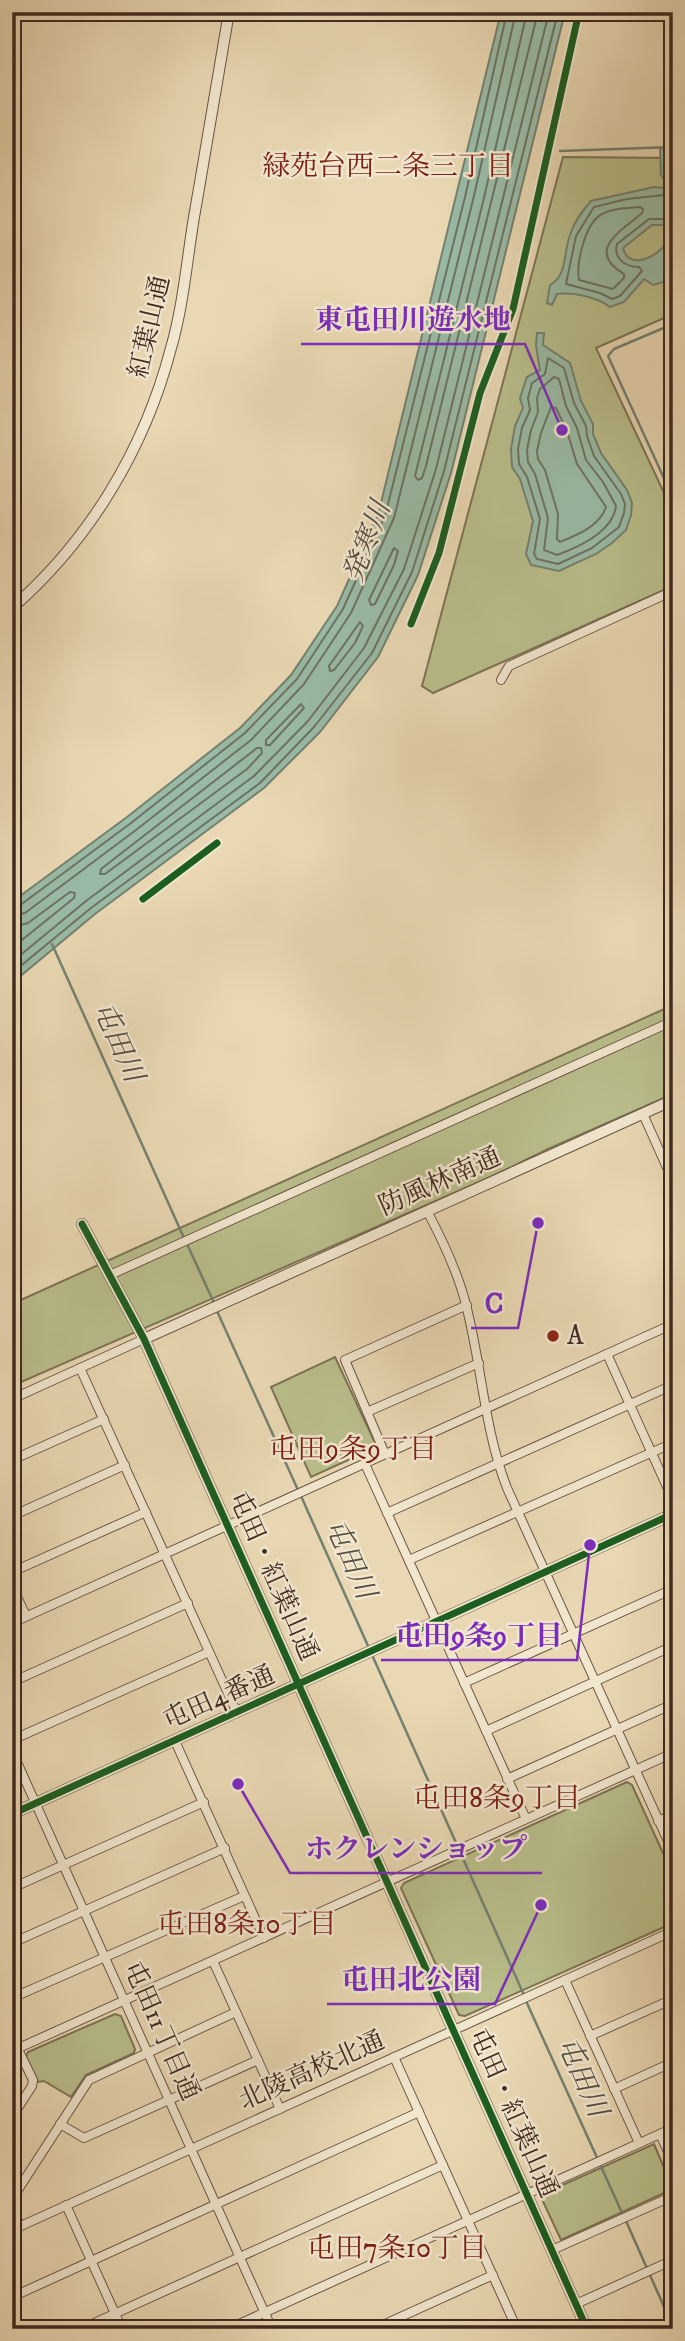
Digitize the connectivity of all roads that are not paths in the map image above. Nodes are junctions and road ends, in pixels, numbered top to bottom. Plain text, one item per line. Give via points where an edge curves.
1 (229, 12) edge
2 (673, 592) edge
3 (12, 608) edge
4 (501, 680) dead end
5 (673, 1021) edge
6 (673, 1100) edge
7 (643, 1114) junction
8 (673, 1181) edge
9 (427, 1211) junction
10 (82, 1224) dead end
11 (110, 1275) junction
12 (467, 1305) junction
13 (673, 1324) edge
14 (144, 1339) junction
15 (607, 1354) junction
16 (479, 1363) junction
17 (80, 1368) junction
18 (673, 1385) edge
19 (12, 1399) edge
20 (630, 1404) junction
21 (485, 1409) junction
22 (367, 1412) junction
23 (104, 1419) junction
24 (673, 1443) edge
25 (651, 1452) junction
26 (386, 1454) junction
27 (12, 1460) edge
28 (365, 1464) junction
29 (498, 1464) junction
30 (125, 1465) junction
31 (673, 1500) edge
32 (146, 1512) junction
33 (387, 1513) junction
34 (517, 1513) junction
35 (673, 1514) edge
36 (12, 1516) edge
37 (227, 1527) junction
38 (166, 1554) junction
39 (409, 1560) junction
40 (12, 1572) edge
41 (545, 1572) junction
42 (12, 1586) edge
43 (673, 1589) edge
44 (188, 1603) junction
45 (26, 1616) junction
46 (437, 1622) junction
47 (12, 1623) edge
48 (573, 1634) junction
49 (673, 1646) edge
50 (209, 1652) junction
51 (595, 1681) junction
52 (12, 1682) edge
53 (464, 1684) junction
54 (299, 1685) junction
55 (673, 1704) edge
56 (237, 1713) junction
57 (617, 1730) junction
58 (486, 1731) junction
59 (12, 1740) edge
60 (175, 1741) junction
61 (12, 1751) edge
62 (673, 1753) edge
63 (635, 1770) junction
64 (507, 1779) junction
65 (204, 1802) junction
66 (36, 1804) junction
67 (12, 1814) edge
68 (673, 1814) edge
69 (526, 1819) junction
70 (658, 1821) junction
71 (225, 1848) junction
72 (673, 1852) edge
73 (64, 1865) junction
74 (387, 1882) junction
75 (12, 1888) edge
76 (244, 1896) junction
77 (85, 1912) junction
78 (673, 1931) edge
79 (264, 1938) junction
80 (12, 1943) edge
81 (105, 1957) junction
82 (213, 1961) junction
83 (565, 1980) junction
84 (12, 1998) edge
85 (673, 1999) edge
86 (125, 2001) junction
87 (236, 2012) junction
88 (453, 2030) junction
89 (590, 2036) junction
90 (12, 2037) edge
91 (15, 2050) edge
92 (148, 2052) junction
93 (394, 2057) junction
94 (258, 2060) junction
95 (673, 2062) edge
96 (614, 2089) junction
97 (169, 2099) junction
98 (280, 2109) junction
99 (419, 2112) junction
100 (12, 2117) edge
101 (61, 2124) junction
102 (673, 2128) edge
103 (660, 2134) junction
104 (639, 2143) junction
105 (191, 2149) junction
106 (673, 2163) edge
107 (443, 2165) junction
108 (527, 2194) junction
109 (673, 2196) edge
110 (12, 2199) edge
111 (216, 2204) junction
112 (66, 2205) junction
113 (12, 2207) edge
114 (468, 2220) junction
115 (16, 2228) edge
116 (552, 2250) junction
117 (240, 2257) junction
118 (673, 2260) edge
119 (92, 2261) junction
120 (493, 2275) junction
121 (12, 2297) edge
122 (576, 2304) junction
123 (265, 2312) junction
124 (115, 2313) junction
125 (81, 2329) edge
126 (122, 2329) edge
127 (228, 2329) edge
128 (272, 2329) edge
129 (374, 2329) edge
130 (517, 2329) edge
131 (587, 2329) edge

1 - 3 street, 紅葉山通 via 172,347 151,411 122,472 88,526
2 - 4 street via 509,666
5 - 11 street
6 - 7 street, 防風林南通
7 - 8 street
7 - 9 street, 防風林南通
9 - 12 street
9 - 14 street, 防風林南通
10 - 11 street, 屯田・紅葉山通
11 - 14 street, 屯田・紅葉山通
12 - 16 street
12 - 22 street via 345,1360
13 - 15 street
14 - 17 street
14 - 37 street, 屯田・紅葉山通
15 - 20 street
15 - 21 street
16 - 21 street
16 - 22 street
17 - 19 street
17 - 23 street
18 - 20 street
20 - 25 street
20 - 29 street
21 - 26 street
21 - 29 street
22 - 26 street
23 - 27 street
23 - 30 street
24 - 25 street
25 - 31 street
25 - 34 street
26 - 28 street
28 - 33 street
28 - 37 street
29 - 33 street
29 - 34 street
30 - 32 street
30 - 36 street
32 - 38 street
32 - 40 street
33 - 39 street
34 - 39 street
34 - 41 street
35 - 41 street, 屯田4番通
37 - 38 street
37 - 54 street, 屯田・紅葉山通
38 - 44 street
38 - 45 street
39 - 46 street
41 - 46 street, 屯田4番通
41 - 48 street
42 - 45 street
43 - 48 street
44 - 50 street
44 - 52 street
45 - 47 street
46 - 53 street
46 - 54 street, 屯田4番通
48 - 51 street
48 - 53 street
49 - 51 street
50 - 56 street
50 - 59 street
51 - 57 street
51 - 58 street
53 - 58 street
54 - 56 street, 屯田4番通
54 - 74 street, 屯田・紅葉山通
55 - 57 street
56 - 60 street, 屯田4番通
57 - 63 street
57 - 64 street
58 - 64 street
60 - 65 street
60 - 66 street, 屯田4番通
61 - 66 street, 屯田11丁目通
62 - 63 street
63 - 69 street
63 - 70 street
64 - 69 street
65 - 71 street
65 - 73 street
66 - 67 street, 屯田4番通
66 - 73 street, 屯田11丁目通
68 - 70 street
69 - 74 street
70 - 72 street
71 - 76 street
71 - 77 street
73 - 75 street
73 - 77 street, 屯田11丁目通
74 - 79 street
74 - 88 street, 屯田・紅葉山通
76 - 79 street
76 - 81 street
77 - 80 street
77 - 81 street, 屯田11丁目通
78 - 83 street
79 - 82 street
81 - 84 street
81 - 86 street, 屯田11丁目通
82 - 86 street
82 - 87 street
83 - 88 street, 北陵高校北通
83 - 89 street
85 - 89 street
86 - 91 street
86 - 92 street, 屯田11丁目通
87 - 92 street
87 - 94 street
88 - 93 street, 北陵高校北通
88 - 108 street, 屯田・紅葉山通
89 - 96 street
90 - 91 street
91 - 100 street via 33,2080
92 - 97 street, 屯田11丁目通
92 - 101 street via 89,2080
93 - 98 street, 北陵高校北通
93 - 99 street
94 - 97 street
94 - 98 street
95 - 96 street
96 - 104 street
97 - 101 street via 84,2138
97 - 105 street, 屯田11丁目通
98 - 105 street, 北陵高校北通
99 - 107 street
99 - 111 street
101 - 110 street
102 - 103 street
103 - 104 street
103 - 106 street
104 - 108 street
105 - 111 street, 屯田11丁目通
105 - 112 street, 北陵高校北通
107 - 114 street
107 - 117 street
108 - 114 street
108 - 116 street, 屯田・紅葉山通
109 - 116 street
111 - 117 street, 屯田11丁目通
111 - 119 street
112 - 115 street, 北陵高校北通
112 - 119 street
113 - 115 street
114 - 120 street
114 - 123 street
116 - 122 street, 屯田・紅葉山通
117 - 123 street, 屯田11丁目通
117 - 124 street
118 - 122 street
119 - 121 street
119 - 124 street
120 - 129 street
120 - 130 street
122 - 131 street, 屯田・紅葉山通
123 - 127 street
123 - 128 street, 屯田11丁目通
124 - 125 street
124 - 126 street

